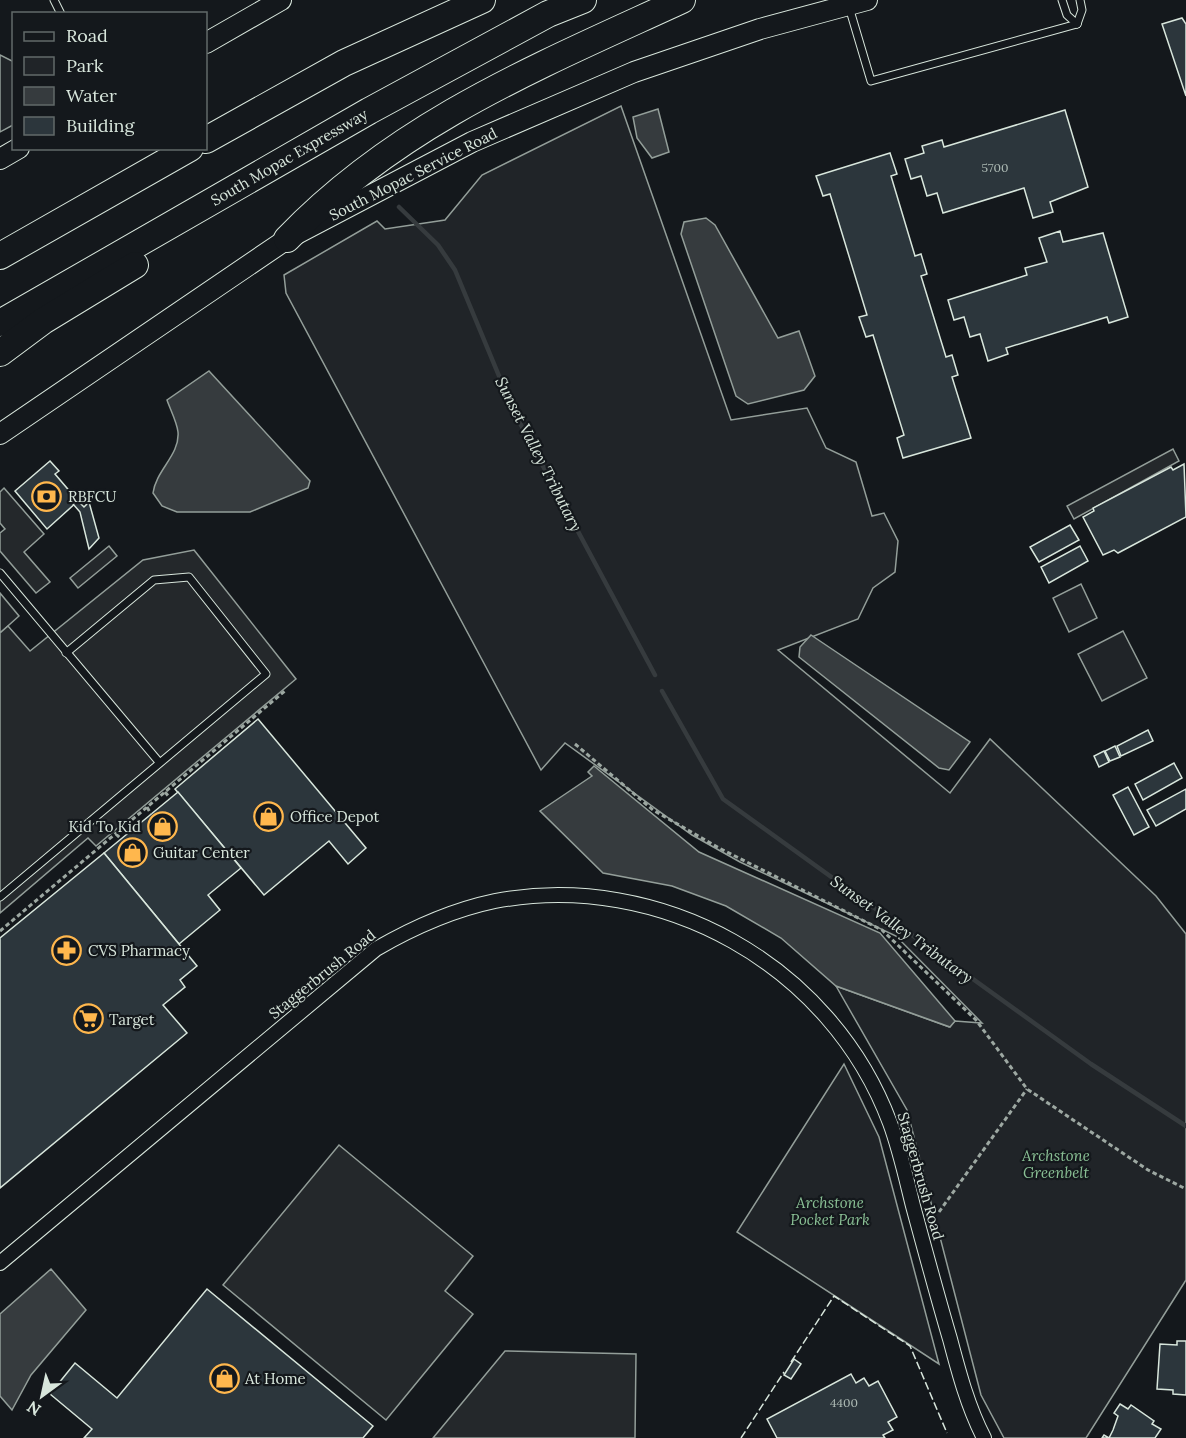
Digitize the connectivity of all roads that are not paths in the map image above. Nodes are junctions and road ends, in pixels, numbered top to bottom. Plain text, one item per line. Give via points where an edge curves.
1 (482, 0) edge
2 (583, 0) edge
3 (682, 0) edge
4 (867, 0) edge
5 (1062, 0) edge
6 (1080, 0) edge
7 (273, 2) edge
8 (848, 5) junction
9 (1077, 24) junction
10 (207, 42) edge
11 (207, 139) edge
12 (16, 150) edge
13 (186, 150) edge
14 (0, 159) edge
15 (219, 197) junction
16 (59, 221) junction
17 (287, 239) junction
18 (0, 240) edge
19 (0, 256) edge
20 (0, 322) edge
21 (0, 353) edge
22 (0, 434) edge
23 (0, 573) edge
24 (66, 653) junction
25 (159, 762) junction
26 (0, 897) edge
27 (0, 1263) edge
28 (984, 1438) edge

1 - 11 highway via 344,63
2 - 15 highway, South Mopac Expressway via 548,14
3 - 17 highway via 498,85 445,114 320,204
4 - 8 main road, South Mopac Service Road
5 - 9 lane via 1066,15
6 - 9 lane via 1082,10
7 - 10 main road
8 - 9 lane via 871,81
8 - 17 main road, South Mopac Service Road via 760,29 634,72 472,142
12 - 14 main road
13 - 16 highway
15 - 20 highway, South Mopac Expressway
15 - 21 highway via 137,263 43,321
16 - 18 highway
16 - 19 highway
17 - 22 main road, South Mopac Service Road
23 - 24 lane
24 - 25 lane
24 - 25 lane via 154,580 189,578 266,674
25 - 26 lane
27 - 28 street, Staggerbrush Road via 376,949 424,923 495,901 576,896 629,902 703,925 766,961 824,1013 856,1055 890,1125 962,1387

